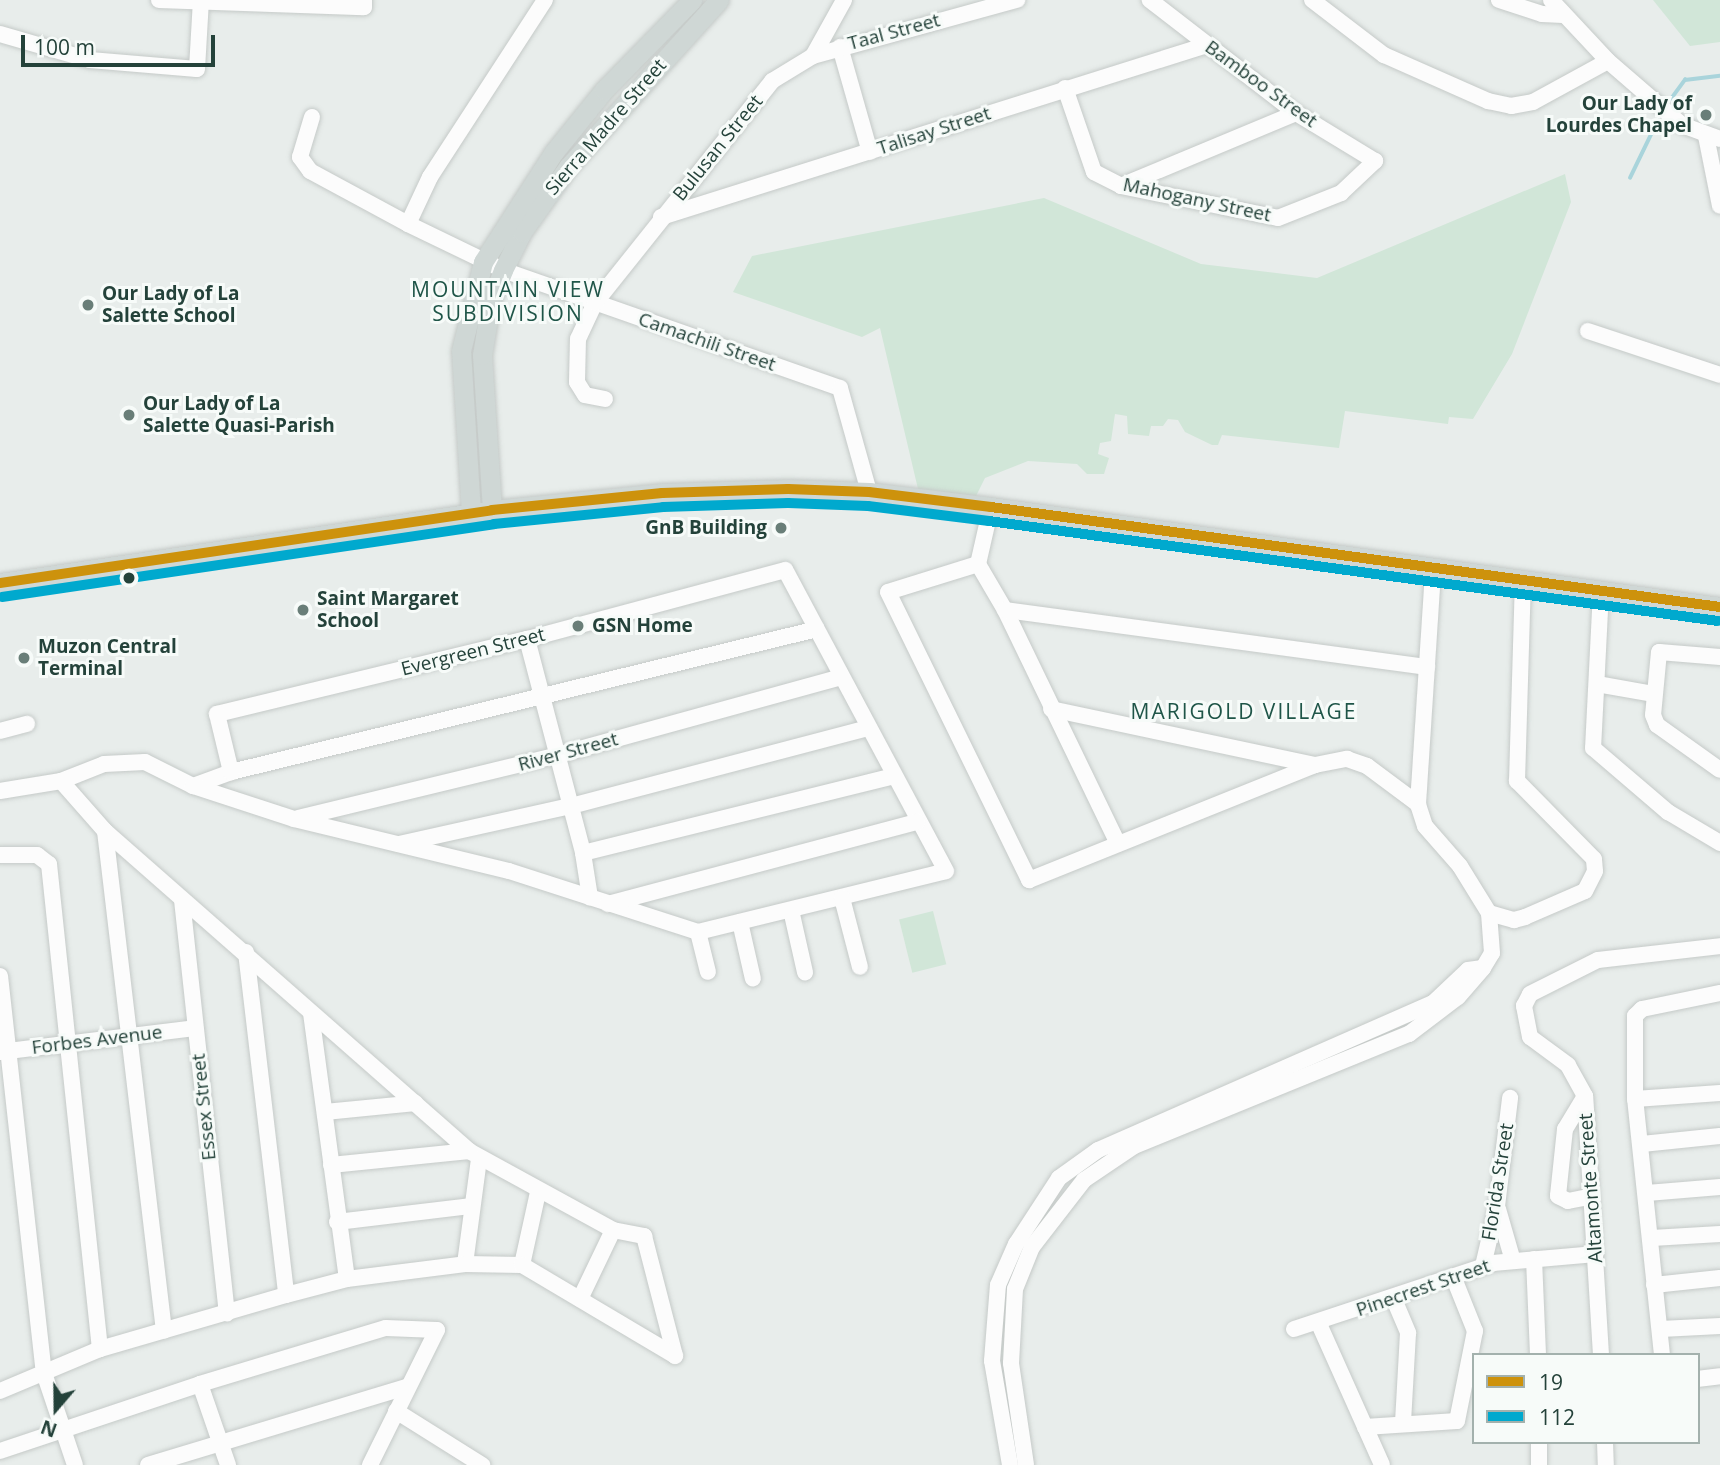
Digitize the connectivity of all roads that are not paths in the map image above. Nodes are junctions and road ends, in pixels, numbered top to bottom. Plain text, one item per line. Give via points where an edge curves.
1 (159, 0) edge
2 (545, 0) edge
3 (692, 0) edge
4 (719, 0) edge
5 (844, 0) edge
6 (1017, 0) edge
7 (1150, 0) edge
8 (1312, 0) edge
9 (1499, 0) edge
10 (1550, 0) edge
11 (201, 2) edge
12 (364, 4) edge
13 (1563, 15) junction
14 (0, 34) edge
15 (657, 36) junction
16 (1208, 45) junction
17 (840, 47) junction
18 (672, 51) junction
19 (813, 56) junction
20 (1608, 61) junction
21 (1065, 88) junction
22 (1296, 113) junction
23 (312, 117) dead end
24 (1713, 138) edge
25 (870, 152) junction
26 (1376, 161) joint
27 (1121, 186) junction
28 (1720, 206) edge
29 (661, 217) junction
30 (408, 224) junction
31 (483, 262) junction
32 (503, 270) junction
33 (595, 303) junction
34 (1588, 331) dead end
35 (1720, 375) edge
36 (605, 399) dead end
37 (869, 492) junction
38 (990, 507) junction
39 (492, 510) junction
40 (471, 513) junction
41 (978, 564) junction
42 (1433, 570) junction
43 (1523, 581) junction
44 (0, 583) edge
45 (1601, 591) junction
46 (1720, 607) edge
47 (1005, 610) junction
48 (817, 629) junction
49 (527, 639) junction
50 (1720, 657) edge
51 (1427, 667) junction
52 (841, 677) junction
53 (1597, 684) junction
54 (542, 694) junction
55 (1654, 694) junction
56 (1051, 709) junction
57 (27, 724) dead end
58 (869, 728) junction
59 (0, 731) edge
60 (558, 755) junction
61 (1315, 765) junction
62 (1720, 770) edge
63 (231, 772) junction
64 (894, 776) junction
65 (61, 781) junction
66 (193, 786) junction
67 (0, 792) edge
68 (1418, 804) junction
69 (571, 806) junction
70 (294, 819) junction
71 (916, 822) junction
72 (105, 831) junction
73 (1117, 842) junction
74 (1720, 843) edge
75 (394, 845) junction
76 (583, 853) junction
77 (0, 855) edge
78 (590, 897) junction
79 (842, 898) junction
80 (182, 900) junction
81 (607, 904) junction
82 (791, 910) junction
83 (1489, 912) junction
84 (740, 922) junction
85 (698, 932) junction
86 (1720, 946) edge
87 (246, 952) junction
88 (860, 967) dead end
89 (1476, 969) junction
90 (708, 972) dead end
91 (805, 972) dead end
92 (0, 975) edge
93 (753, 979) dead end
94 (1720, 993) edge
95 (311, 1013) junction
96 (194, 1028) junction
97 (132, 1035) junction
98 (68, 1044) junction
99 (5, 1052) edge
100 (1720, 1093) edge
101 (1585, 1096) junction
102 (1510, 1098) dead end
103 (1635, 1099) junction
104 (416, 1103) junction
105 (325, 1112) junction
106 (1720, 1136) edge
107 (1642, 1144) junction
108 (474, 1155) junction
109 (331, 1165) junction
110 (1720, 1187) edge
111 (538, 1192) junction
112 (1647, 1193) junction
113 (1588, 1197) junction
114 (472, 1206) junction
115 (1497, 1206) junction
116 (337, 1222) junction
117 (613, 1230) junction
118 (1720, 1234) edge
119 (1652, 1238) junction
120 (1596, 1254) junction
121 (1534, 1259) junction
122 (1513, 1261) junction
123 (465, 1264) junction
124 (522, 1265) junction
125 (1483, 1266) junction
126 (1453, 1276) junction
127 (1720, 1278) edge
128 (347, 1279) junction
129 (1654, 1284) junction
130 (998, 1285) junction
131 (1015, 1289) junction
132 (286, 1295) junction
133 (1393, 1297) junction
134 (580, 1299) junction
135 (227, 1314) junction
136 (1319, 1324) junction
137 (1720, 1326) edge
138 (1294, 1329) dead end
139 (1661, 1329) junction
140 (164, 1331) junction
141 (100, 1349) junction
142 (1538, 1353) edge
143 (1601, 1353) edge
144 (1662, 1353) edge
145 (44, 1373) junction
146 (1720, 1376) edge
147 (1699, 1378) edge
148 (200, 1384) junction
149 (407, 1388) junction
150 (0, 1391) edge
151 (396, 1411) junction
152 (1403, 1423) junction
153 (1365, 1427) junction
154 (61, 1429) junction
155 (219, 1440) junction
156 (1539, 1444) edge
157 (1605, 1444) edge
158 (0, 1451) edge
159 (372, 1462) edge
160 (75, 1465) edge
161 (148, 1465) edge
162 (228, 1465) edge
163 (354, 1465) edge
164 (482, 1465) edge
165 (1010, 1465) edge
166 (1026, 1465) edge
167 (1382, 1465) edge
168 (1539, 1465) edge
169 (1606, 1465) edge

1 - 11 street
2 - 30 street via 430,177
3 - 15 main road, Sierra Madre Street
4 - 18 main road, Sierra Madre Street
5 - 19 street, Bulusan Street
6 - 17 street, Taal Street
7 - 16 street, Bamboo Street
8 - 20 street via 1384,55 1488,101 1511,106 1533,102
9 - 13 street via 1530,11
10 - 13 street
11 - 12 street
11 - 14 street via 197,69 90,60
13 - 20 street
15 - 18 main road
15 - 31 main road, Sierra Madre Street via 604,90 547,161
16 - 21 street, Talisay Street
16 - 22 street, Bamboo Street
17 - 19 street, Taal Street
17 - 25 street
18 - 32 main road, Sierra Madre Street via 568,167 522,232
19 - 29 street, Bulusan Street via 772,82
20 - 24 street via 1682,125
21 - 25 street, Talisay Street
21 - 27 street, Mahogany Street via 1094,172
22 - 26 street, Bamboo Street
22 - 27 street
23 - 30 street, Camachili Street via 300,157 310,171
24 - 28 street
25 - 29 street, Talisay Street
26 - 27 street, Mahogany Street via 1341,194 1278,218
29 - 33 street, Bulusan Street
30 - 31 street, Camachili Street
31 - 32 street, Camachili Street
31 - 40 main road, Sierra Madre Street via 461,351
32 - 33 street, Camachili Street
32 - 39 main road, Sierra Madre Street via 491,300 482,355
33 - 36 street, Bulusan Street via 578,339 577,382 585,395
33 - 37 street, Camachili Street via 840,388
34 - 35 street
37 - 38 main road
37 - 39 main road via 727,490
38 - 41 street
38 - 42 main road
39 - 40 main road
40 - 44 main road
41 - 47 street
41 - 73 street via 888,592 1028,880
42 - 43 main road
42 - 51 street
43 - 45 main road
43 - 83 street via 1517,780 1594,859 1595,871 1585,891 1525,918 1514,920
45 - 46 main road
45 - 53 street
47 - 51 street
47 - 56 street
48 - 49 street, Evergreen Street via 785,569
48 - 52 street
48 - 54 street
49 - 54 street
49 - 63 street, Evergreen Street via 217,714
50 - 55 street via 1659,652
51 - 68 street
52 - 58 street
52 - 60 street, River Street
53 - 55 street
53 - 74 street via 1593,748 1668,811
54 - 60 street
54 - 63 street
55 - 62 street via 1657,725
56 - 61 street
56 - 73 street
57 - 59 street
58 - 64 street
58 - 69 street
60 - 69 street
60 - 70 street, River Street
61 - 68 street via 1347,759 1367,766
61 - 73 street
63 - 66 street
64 - 71 street
64 - 76 street
65 - 66 street via 104,764 145,762
65 - 67 street
65 - 72 street
66 - 70 street
68 - 83 street via 1425,826 1460,866
69 - 75 street
69 - 76 street
70 - 75 street
71 - 79 street via 946,871
71 - 81 street
72 - 80 street
72 - 97 street
75 - 78 street via 509,871
76 - 78 street
77 - 98 street via 37,855 49,864
78 - 81 street
79 - 82 street
79 - 88 street
80 - 87 street
80 - 96 street, Essex Street
81 - 85 street
82 - 84 street
82 - 91 street
83 - 89 street via 1492,953
84 - 85 street
84 - 93 street
85 - 90 street
86 - 101 street, Altamonte Street via 1598,960 1530,994 1524,1006 1530,1037 1568,1065
87 - 95 street
87 - 132 street
89 - 130 street via 1433,1003 1098,1150 1059,1178 1016,1244
89 - 131 street via 1458,998 1409,1034 1134,1146 1084,1180 1032,1247
92 - 99 street
94 - 103 street via 1638,1012 1632,1049
95 - 104 street
95 - 105 street
96 - 97 street, Forbes Avenue
96 - 135 street, Essex Street
97 - 98 street, Forbes Avenue
97 - 140 street
98 - 99 street, Forbes Avenue
98 - 141 street
99 - 145 street
100 - 103 street
101 - 113 street, Altamonte Street
101 - 113 street via 1565,1129 1558,1196 1567,1201
102 - 115 street, Florida Street
103 - 107 street
104 - 105 street
104 - 108 street
105 - 109 street
106 - 107 street
107 - 112 street
108 - 109 street
108 - 111 street
108 - 114 street
109 - 116 street
110 - 112 street
111 - 117 street
111 - 124 street
112 - 119 street
113 - 120 street, Altamonte Street
114 - 116 street
114 - 123 street
115 - 122 street
115 - 125 street, Florida Street
116 - 128 street
117 - 134 street
117 - 134 street via 644,1236 675,1356
118 - 119 street
119 - 129 street
120 - 121 street, Pinecrest Street
120 - 143 street, Altamonte Street
121 - 122 street, Pinecrest Street
121 - 142 street
122 - 125 street, Pinecrest Street
123 - 124 street
123 - 128 street
124 - 134 street
125 - 126 street, Pinecrest Street
126 - 133 street, Pinecrest Street
126 - 152 street via 1475,1331 1457,1421
127 - 129 street
128 - 132 street
129 - 139 street
130 - 131 street
130 - 165 street via 992,1360
131 - 166 street via 1011,1363
132 - 135 street
133 - 136 street, Pinecrest Street
133 - 152 street via 1408,1333
135 - 140 street
136 - 138 street, Pinecrest Street
136 - 153 street
137 - 139 street
139 - 144 street
140 - 141 street
141 - 145 street
145 - 150 street
145 - 154 street
146 - 147 street
148 - 149 street via 386,1328 437,1330
148 - 154 street
148 - 155 street
149 - 151 street
149 - 155 street
151 - 159 street
151 - 164 street
152 - 153 street
153 - 167 street
154 - 158 street
154 - 160 street
155 - 161 street
155 - 162 street
156 - 168 street
157 - 169 street
159 - 163 street

